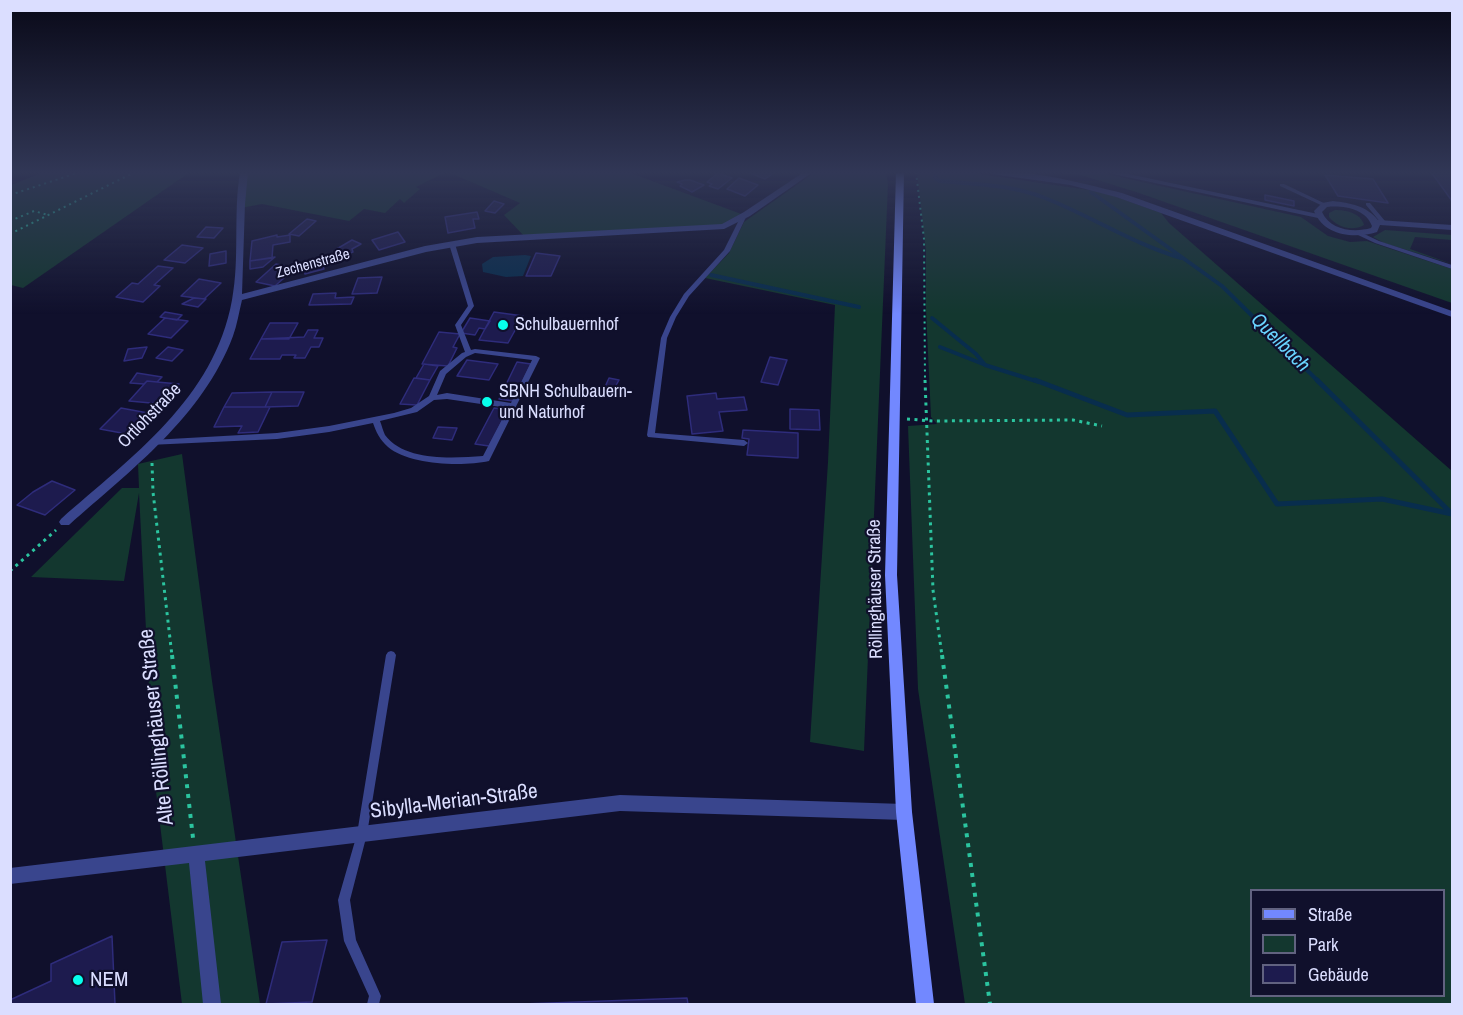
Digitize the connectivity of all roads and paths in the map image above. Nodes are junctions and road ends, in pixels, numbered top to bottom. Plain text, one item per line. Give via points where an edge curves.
1 (39, 219) edge
2 (239, 219) edge
3 (736, 219) edge
4 (742, 219) edge
5 (899, 219) edge
6 (922, 219) edge
7 (1187, 219) edge
8 (1322, 219) edge
9 (1375, 219) edge
10 (1377, 219) edge
11 (1379, 222) junction
12 (1452, 228) edge
13 (10, 234) edge
14 (1360, 234) junction
15 (453, 244) junction
16 (1452, 267) edge
17 (238, 298) junction
18 (1452, 314) edge
19 (469, 353) junction
20 (432, 398) junction
21 (513, 406) junction
22 (895, 418) junction
23 (376, 420) junction
24 (927, 420) junction
25 (1102, 426) dead end
26 (152, 443) junction
27 (744, 443) dead end
28 (65, 522) joint
29 (10, 571) edge
30 (391, 655) dead end
31 (904, 812) junction
32 (362, 834) junction
33 (195, 854) junction
34 (10, 876) edge
35 (212, 1005) edge
36 (373, 1005) edge
37 (925, 1005) edge
38 (990, 1005) edge

1 - 13 path
2 - 17 street, Ortlohstraße
3 - 15 street, Zechenstraße via 724,226 524,236
4 - 27 lane via 727,251 686,295 664,338 651,435
5 - 22 main road, Röllinghäuser Straße
6 - 24 path
7 - 18 street
8 - 14 street via 1330,226
9 - 11 street
10 - 11 lane
11 - 12 street
11 - 14 street via 1374,230
14 - 16 lane
15 - 17 street, Zechenstraße
15 - 19 lane via 471,306 458,325
17 - 26 street, Ortlohstraße via 233,326 202,388 182,415
19 - 20 lane via 443,373
19 - 21 lane via 536,358
20 - 21 lane via 447,396
20 - 23 lane via 414,410
21 - 23 lane via 486,459 420,458 392,446 383,438
22 - 24 path
22 - 31 main road, Röllinghäuser Straße via 891,575
23 - 26 lane via 277,436
24 - 25 path via 1073,420
24 - 38 path via 933,590
26 - 28 street, Ortlohstraße
26 - 33 path, Alte Röllinghäuser Straße via 153,492
28 - 29 path
30 - 32 lane
31 - 32 street, Sibylla-Merian-Straße via 620,803
31 - 37 main road, Röllinghäuser Straße
32 - 33 street, Sibylla-Merian-Straße
32 - 36 lane via 344,900 350,941 375,996
33 - 34 street, Sibylla-Merian-Straße
33 - 35 street

